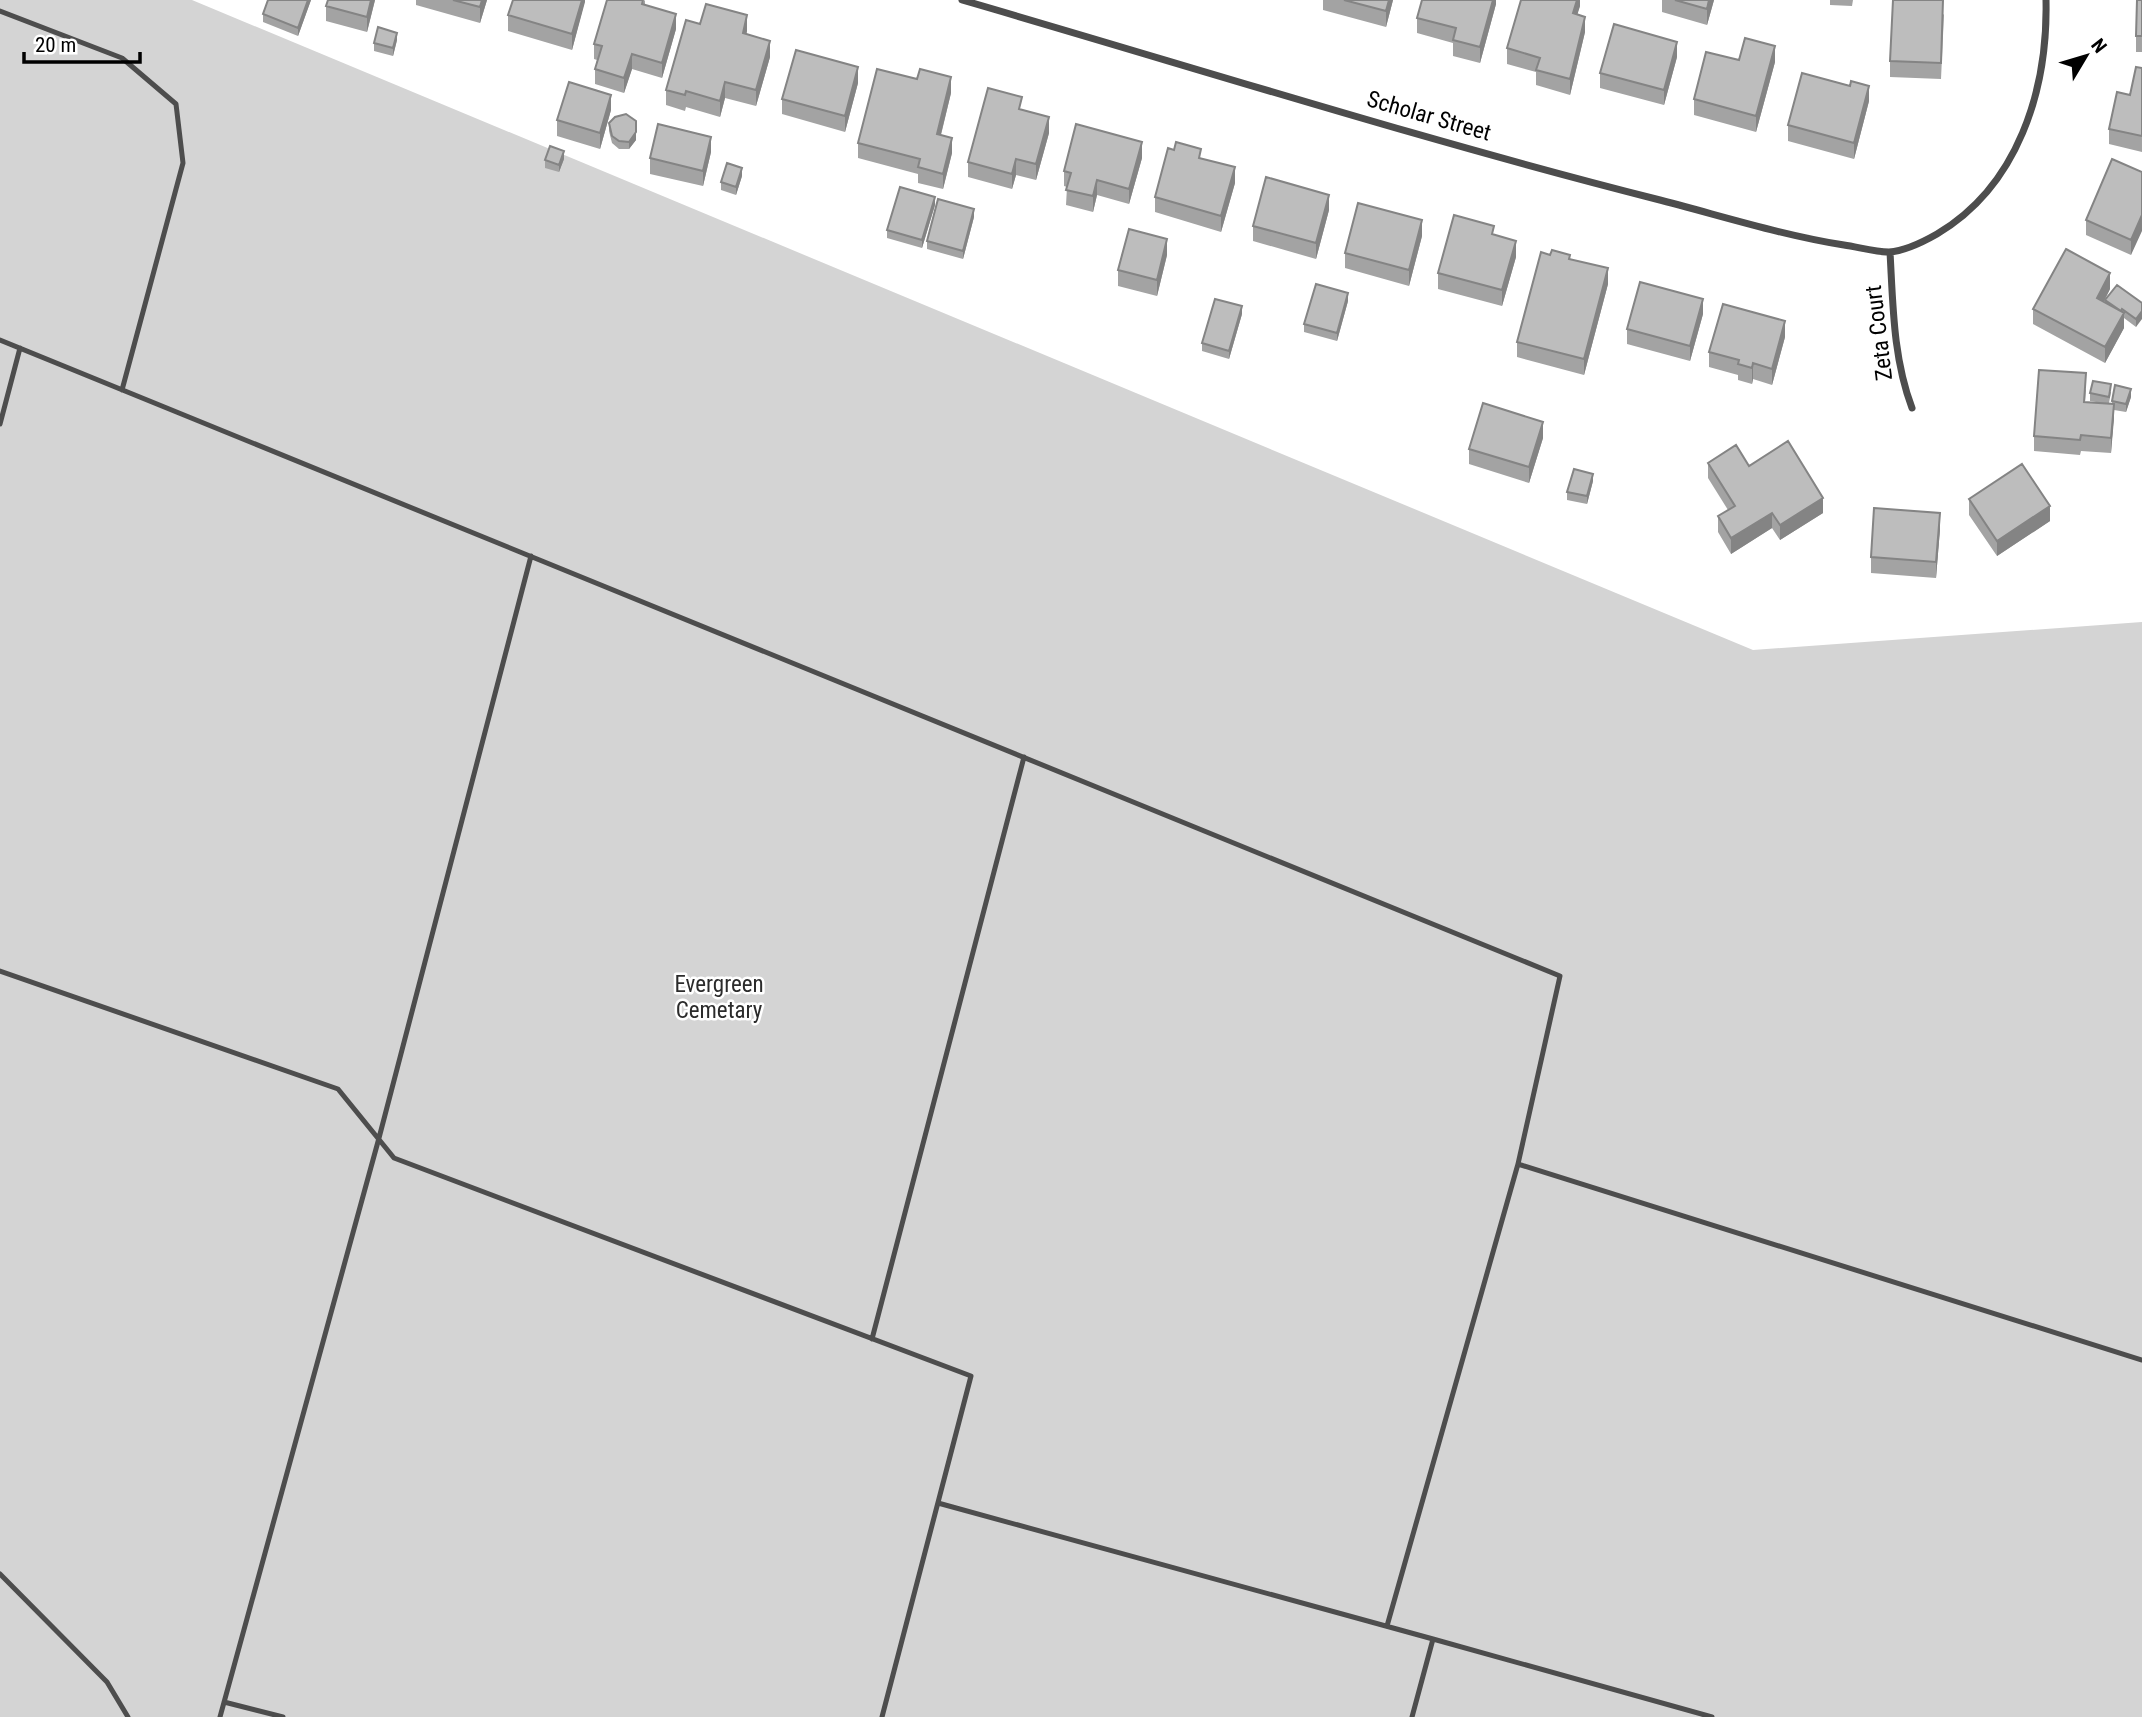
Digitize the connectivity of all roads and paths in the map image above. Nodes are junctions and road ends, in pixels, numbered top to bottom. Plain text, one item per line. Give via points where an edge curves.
1 (962, 0) edge
2 (2046, 0) edge
3 (0, 11) edge
4 (1890, 252) junction
5 (0, 340) edge
6 (20, 348) junction
7 (122, 390) junction
8 (1912, 408) dead end
9 (0, 424) edge
10 (531, 556) junction
11 (1024, 757) junction
12 (0, 971) edge
13 (379, 1139) junction
14 (1518, 1164) junction
15 (872, 1339) junction
16 (2142, 1360) edge
17 (938, 1503) junction
18 (0, 1574) edge
19 (1387, 1626) junction
20 (1433, 1639) junction
21 (224, 1702) junction
22 (128, 1717) edge
23 (220, 1717) edge
24 (283, 1717) edge
25 (882, 1717) edge
26 (1412, 1717) edge
27 (1713, 1717) edge

1 - 4 street, Scholar Street via 1563,176 1818,241
2 - 4 street via 2040,73 2028,119 2003,173 1973,207 1946,228 1919,244
3 - 7 lane via 122,58 176,104 183,163
4 - 8 street, Zeta Court via 1895,335
5 - 6 lane
6 - 7 lane
6 - 9 lane
7 - 10 lane
10 - 11 lane
10 - 13 lane
11 - 14 lane via 1560,976
11 - 15 lane
12 - 13 lane via 338,1089
13 - 15 lane via 394,1158
13 - 21 lane
14 - 16 lane
14 - 19 lane
15 - 17 lane via 971,1376
17 - 19 lane
17 - 25 lane
18 - 22 lane via 107,1682
19 - 20 lane
20 - 26 lane
20 - 27 lane
21 - 23 lane
21 - 24 lane

